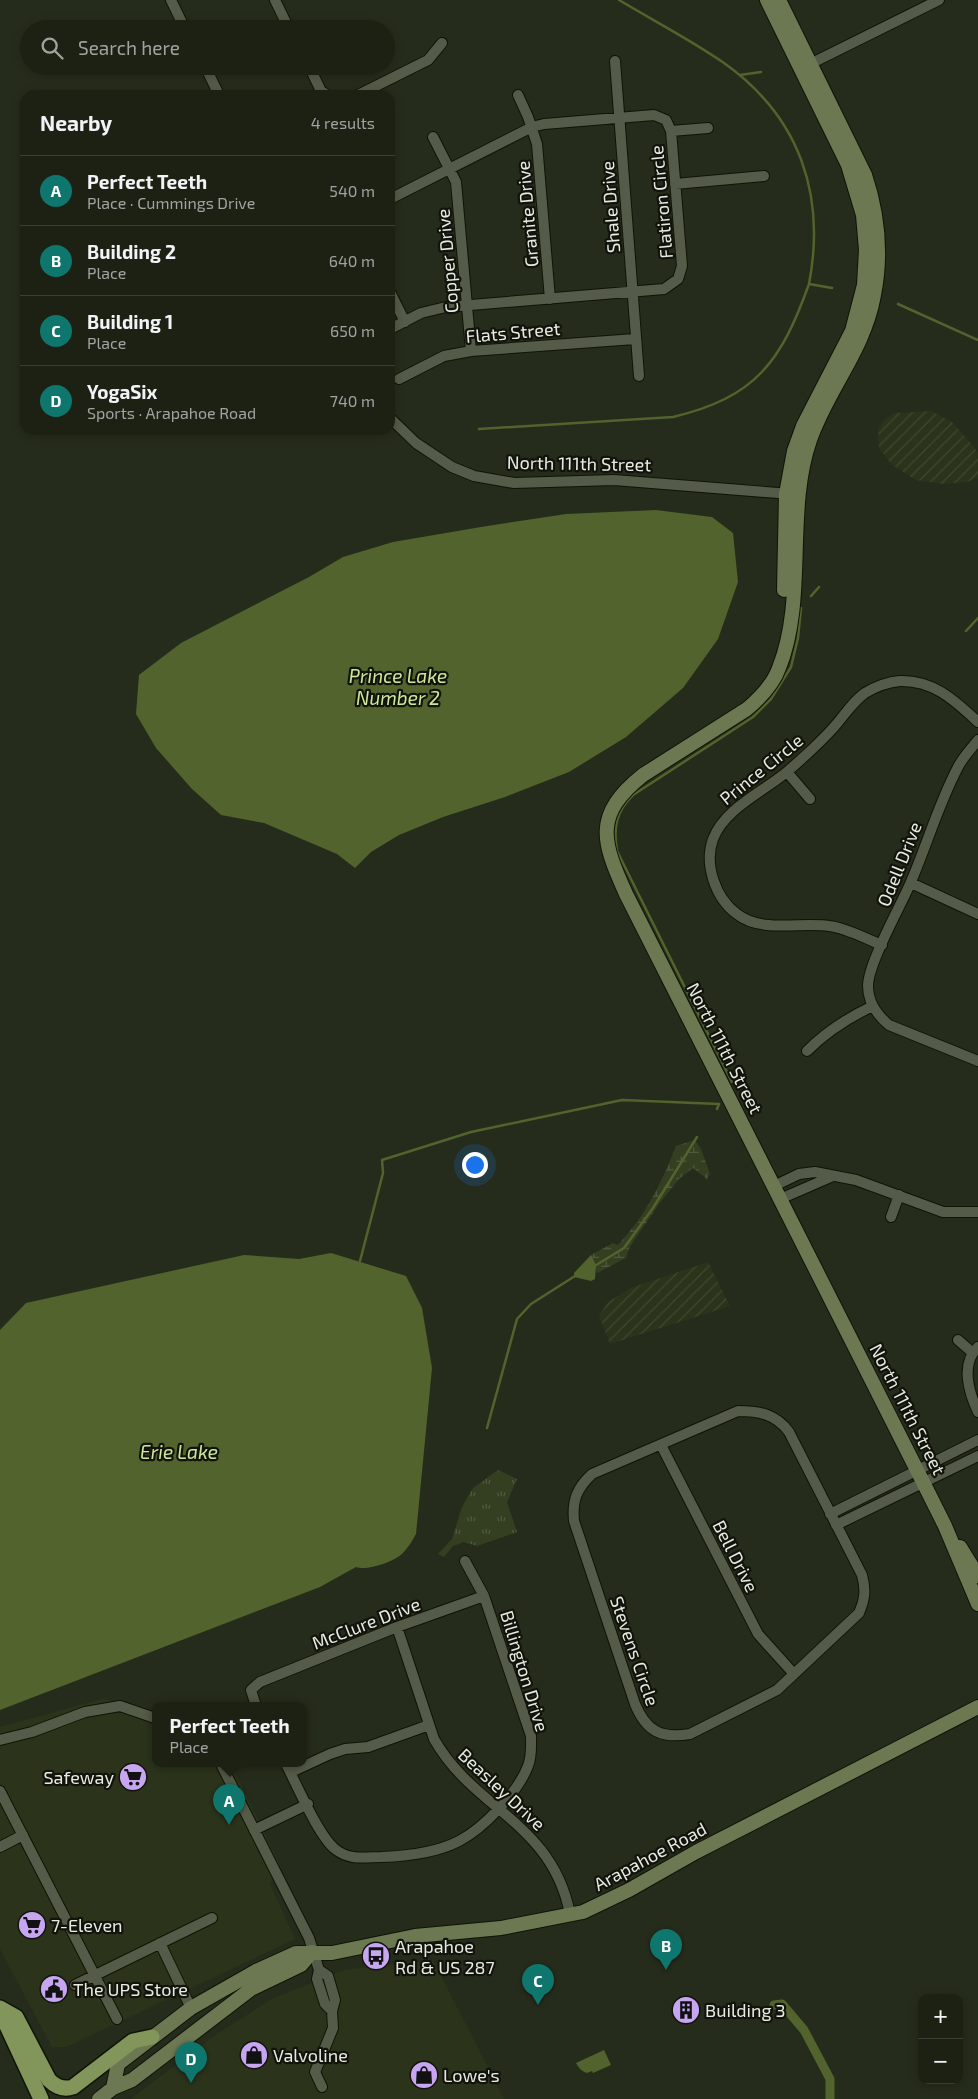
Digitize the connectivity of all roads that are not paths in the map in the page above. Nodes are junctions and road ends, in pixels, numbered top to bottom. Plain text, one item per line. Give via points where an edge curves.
1 (171, 0) edge
2 (275, 0) edge
3 (766, 0) edge
4 (779, 0) edge
5 (938, 0) edge
6 (181, 20) edge
7 (285, 20) edge
8 (442, 43) dead end
9 (614, 60) dead end
10 (806, 66) junction
11 (209, 75) edge
12 (313, 75) edge
13 (216, 90) edge
14 (321, 90) edge
15 (368, 90) edge
16 (518, 95) dead end
17 (619, 118) junction
18 (532, 127) junction
19 (708, 128) dead end
20 (671, 131) junction
21 (434, 137) dead end
22 (450, 169) junction
23 (764, 176) dead end
24 (676, 184) junction
25 (395, 196) edge
26 (633, 292) junction
27 (550, 298) junction
28 (395, 302) edge
29 (467, 305) junction
30 (405, 322) junction
31 (395, 327) edge
32 (635, 339) junction
33 (470, 351) junction
34 (639, 376) dead end
35 (399, 379) dead end
36 (395, 423) edge
37 (792, 495) junction
38 (978, 722) edge
39 (978, 740) edge
40 (787, 772) junction
41 (810, 799) dead end
42 (911, 883) junction
43 (978, 914) edge
44 (882, 945) junction
45 (873, 1006) junction
46 (807, 1051) dead end
47 (978, 1061) edge
48 (833, 1176) junction
49 (774, 1186) junction
50 (899, 1195) junction
51 (780, 1199) junction
52 (978, 1212) edge
53 (891, 1217) dead end
54 (958, 1340) dead end
55 (976, 1350) edge
56 (978, 1412) edge
57 (978, 1440) edge
58 (661, 1445) junction
59 (978, 1456) edge
60 (920, 1476) junction
61 (830, 1514) junction
62 (836, 1525) junction
63 (945, 1526) junction
64 (465, 1560) dead end
65 (978, 1576) edge
66 (484, 1596) junction
67 (978, 1604) edge
68 (397, 1628) junction
69 (794, 1674) junction
70 (255, 1702) edge
71 (978, 1707) edge
72 (152, 1717) edge
73 (429, 1725) junction
74 (0, 1740) edge
75 (307, 1762) edge
76 (222, 1767) edge
77 (289, 1768) edge
78 (0, 1791) edge
79 (308, 1804) junction
80 (499, 1808) junction
81 (254, 1830) junction
82 (23, 1835) junction
83 (3, 1845) edge
84 (570, 1914) junction
85 (212, 1918) dead end
86 (160, 1944) junction
87 (312, 1952) junction
88 (94, 1976) junction
89 (75, 1985) dead end
90 (192, 2008) junction
91 (0, 2010) edge
92 (117, 2019) dead end
93 (152, 2037) junction
94 (113, 2088) junction
95 (322, 2088) dead end
96 (41, 2099) edge
97 (100, 2099) edge

1 - 6 street
2 - 7 street
3 - 10 street
4 - 10 street
5 - 10 street
8 - 15 street via 428,60
9 - 17 street, Shale Drive
10 - 37 street via 865,175 876,217 878,258 875,293 863,334 810,441
11 - 13 street
12 - 14 street
16 - 18 street, Granite Drive
17 - 18 street, Flatiron Circle
17 - 20 street, Flatiron Circle via 654,115 666,120
17 - 26 street, Shale Drive
18 - 22 street, Flatiron Circle
18 - 27 street, Granite Drive via 537,144
19 - 20 street
20 - 24 street, Flatiron Circle
21 - 22 street, Copper Drive
22 - 25 street, Flatiron Circle
22 - 29 street, Copper Drive via 456,182
23 - 24 street
24 - 26 street, Flatiron Circle via 682,266 678,279 664,289
26 - 27 street, Flatiron Circle
26 - 32 street, Shale Drive
27 - 29 street, Flatiron Circle
28 - 30 street
29 - 30 street, Flatiron Circle via 446,307
29 - 33 street, Copper Drive
30 - 31 street, Flatiron Circle
32 - 33 street, Flats Street
32 - 34 street, Shale Drive
33 - 35 street, Flats Street via 444,356
36 - 37 street, North 111th Street via 416,444 452,466 474,476 506,482 551,484 582,479 614,480
37 - 49 street, North 111th Street via 792,604 779,669 760,698 733,719 627,787 609,814 606,828 613,864 626,894
38 - 40 street, Prince Circle via 951,697 935,688 918,682 882,684 864,694
39 - 42 street, Odell Drive via 958,766 943,798
40 - 41 street
40 - 44 street, Prince Circle via 720,825 710,856 716,888 736,914 747,920 763,924 832,926
42 - 43 street
42 - 44 street, Odell Drive
44 - 45 street, Odell Drive via 868,984
45 - 46 street via 823,1034
45 - 47 street via 889,1025
48 - 49 street via 815,1172 798,1174
48 - 50 street via 856,1180
48 - 51 street
49 - 51 street, North 111th Street
50 - 52 street via 943,1212
50 - 53 street
51 - 60 street, North 111th Street
54 - 55 street
55 - 56 street via 968,1363 968,1377 970,1396
57 - 60 street
58 - 61 street, Stevens Circle via 738,1411 773,1417 782,1423
58 - 69 street, Bell Drive via 758,1634
58 - 69 street, Stevens Circle via 592,1474 581,1484 573,1506 574,1521 641,1719 663,1735 690,1734 777,1690
59 - 60 street
60 - 61 street
60 - 62 street
60 - 63 street, North 111th Street
61 - 62 street, Stevens Circle
62 - 69 street, Stevens Circle via 862,1575 864,1601 859,1613
63 - 65 street, North 111th Street
63 - 67 street, North 111th Street
64 - 66 street, Billington Drive
66 - 68 street, McClure Drive
66 - 80 street, Billington Drive via 531,1736 532,1753 528,1766 521,1781
68 - 70 street, McClure Drive via 260,1682 251,1690
68 - 73 street, Beasley Drive
71 - 84 street, Arapahoe Road via 696,1852 616,1897 583,1912
72 - 74 street via 120,1706 84,1712 32,1732
73 - 75 street via 368,1747 345,1749
73 - 80 street, Beasley Drive via 450,1766
76 - 81 street
77 - 79 street, Billington Drive
78 - 82 street
79 - 80 street, Billington Drive via 336,1850 353,1858 403,1856 435,1850 460,1840
79 - 81 street
80 - 84 street, Beasley Drive via 552,1862
81 - 87 street via 309,1938
82 - 83 street
82 - 88 street
84 - 87 street, Arapahoe Road via 501,1928 432,1933 332,1953
85 - 86 street
86 - 88 street
86 - 90 street
87 - 90 street, Arapahoe Road via 296,1953 272,1964
87 - 94 street via 301,1965 251,1989 132,2080
87 - 95 street via 325,2004 332,2011 333,2028 315,2072
88 - 89 street
88 - 92 street
90 - 93 street, Arapahoe Road
91 - 93 main road via 16,2017 49,2080 64,2089 73,2087 133,2041
91 - 96 main road
93 - 94 street, Arapahoe Road via 118,2064
94 - 97 street

